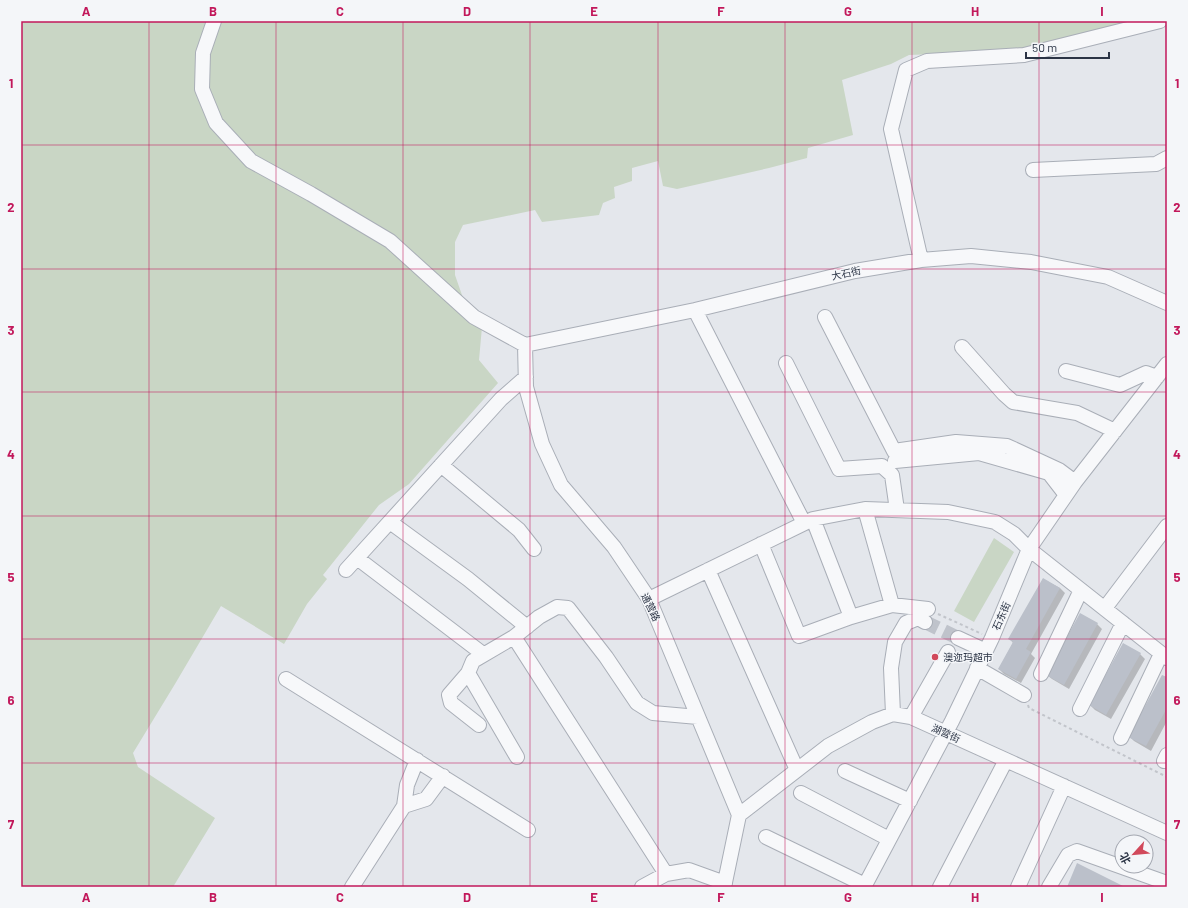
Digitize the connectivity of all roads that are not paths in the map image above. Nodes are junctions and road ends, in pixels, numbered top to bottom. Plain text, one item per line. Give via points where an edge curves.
1 (214, 21) edge
2 (1160, 21) edge
3 (1167, 158) edge
4 (1034, 170) dead end
5 (921, 260) junction
6 (1167, 303) edge
7 (695, 310) junction
8 (825, 317) dead end
9 (525, 345) junction
10 (962, 347) dead end
11 (786, 363) dead end
12 (1167, 364) edge
13 (1066, 371) dead end
14 (1157, 376) junction
15 (526, 377) junction
16 (1115, 431) junction
17 (895, 461) dead end
18 (441, 465) junction
19 (1075, 482) junction
20 (1066, 495) junction
21 (865, 509) junction
22 (897, 510) junction
23 (808, 521) junction
24 (390, 522) junction
25 (1167, 526) edge
26 (760, 544) junction
27 (534, 549) dead end
28 (1029, 549) junction
29 (357, 558) junction
30 (346, 570) dead end
31 (708, 570) junction
32 (1081, 590) junction
33 (649, 600) junction
34 (892, 605) junction
35 (1105, 608) junction
36 (850, 617) junction
37 (1123, 623) junction
38 (527, 627) junction
39 (514, 636) junction
40 (958, 638) tunnel mouth
41 (989, 645) junction
42 (948, 652) dead end
43 (484, 654) junction
44 (1164, 656) edge
45 (977, 668) junction
46 (468, 673) junction
47 (1041, 674) dead end
48 (286, 679) dead end
49 (1024, 695) road end
50 (1080, 709) dead end
51 (893, 714) junction
52 (911, 716) junction
53 (698, 717) junction
54 (479, 724) dead end
55 (946, 732) junction
56 (1121, 738) dead end
57 (517, 757) dead end
58 (417, 760) junction
59 (1006, 760) junction
60 (797, 770) junction
61 (845, 771) dead end
62 (443, 776) junction
63 (1064, 786) junction
64 (801, 793) dead end
65 (910, 800) junction
66 (404, 806) junction
67 (739, 815) junction
68 (528, 830) dead end
69 (1167, 833) edge
70 (766, 837) dead end
71 (889, 839) junction
72 (666, 874) junction
73 (1167, 883) edge
74 (725, 885) edge
75 (864, 886) edge
76 (352, 887) edge
77 (642, 887) edge
78 (940, 887) edge
79 (1018, 887) edge
80 (1049, 887) edge

1 - 9 street via 203,53 202,89 216,123 251,161 390,241 474,317
2 - 5 street via 1024,56 927,61 906,70 892,129
3 - 4 street via 1156,164
5 - 6 street, 大石街 via 970,256 1031,262 1108,277
5 - 7 street, 大石街 via 855,271
7 - 9 street, 大石街
7 - 23 street
8 - 19 street via 894,450 956,442 1006,446 1059,470
9 - 15 street, 通营路
10 - 16 street via 1013,402 1076,413
11 - 22 street via 839,469 882,466 892,475
12 - 14 street, 石东街
13 - 14 street via 1120,385 1146,373
14 - 16 street, 石东街
15 - 18 street via 501,399
15 - 33 street, 通营路 via 526,387 542,444 561,485 614,547
16 - 19 street, 石东街
17 - 20 street via 979,453 1049,473
18 - 24 street
18 - 27 street via 519,530
19 - 20 street, 石东街
20 - 28 street, 石东街
21 - 22 street
21 - 23 street
21 - 34 street
22 - 28 street via 948,512 995,522 1014,534
23 - 26 street
23 - 36 street
24 - 29 street
24 - 38 street via 468,579
25 - 35 street
26 - 31 street
26 - 36 street via 799,636
28 - 32 street
28 - 41 street, 石东街
29 - 30 street
29 - 43 street
31 - 33 street
31 - 60 street
32 - 35 street
32 - 47 street
33 - 53 street, 通营路
34 - 36 street
34 - 51 street via 927,616 906,623 895,642 891,668
35 - 37 street
37 - 44 street
37 - 50 street
38 - 39 street
38 - 53 street via 557,607 568,608 637,703 653,713
39 - 43 street
39 - 72 street
40 - 41 street
41 - 45 street, 石东街
42 - 52 street
43 - 46 street via 473,661
44 - 56 street
45 - 49 street
45 - 55 street, 石东街
46 - 54 street via 449,695 451,703
46 - 57 street
48 - 58 street
51 - 52 street, 湖营街
51 - 60 street, 湖营街 via 872,722 828,746
52 - 55 street, 湖营街
53 - 67 street, 通营路
55 - 59 street, 湖营街
55 - 65 street, 石东街
58 - 62 street
58 - 66 street via 407,785
59 - 63 street, 湖营街
59 - 78 street
60 - 67 street, 湖营街
61 - 65 street
62 - 66 street via 426,799
62 - 68 street
63 - 69 street, 湖营街
63 - 79 street
64 - 71 street
65 - 71 street, 石东街
66 - 76 street
67 - 74 street
70 - 75 street
71 - 75 street, 石东街
72 - 74 street via 689,870
72 - 77 street
73 - 80 street via 1078,851 1068,855

